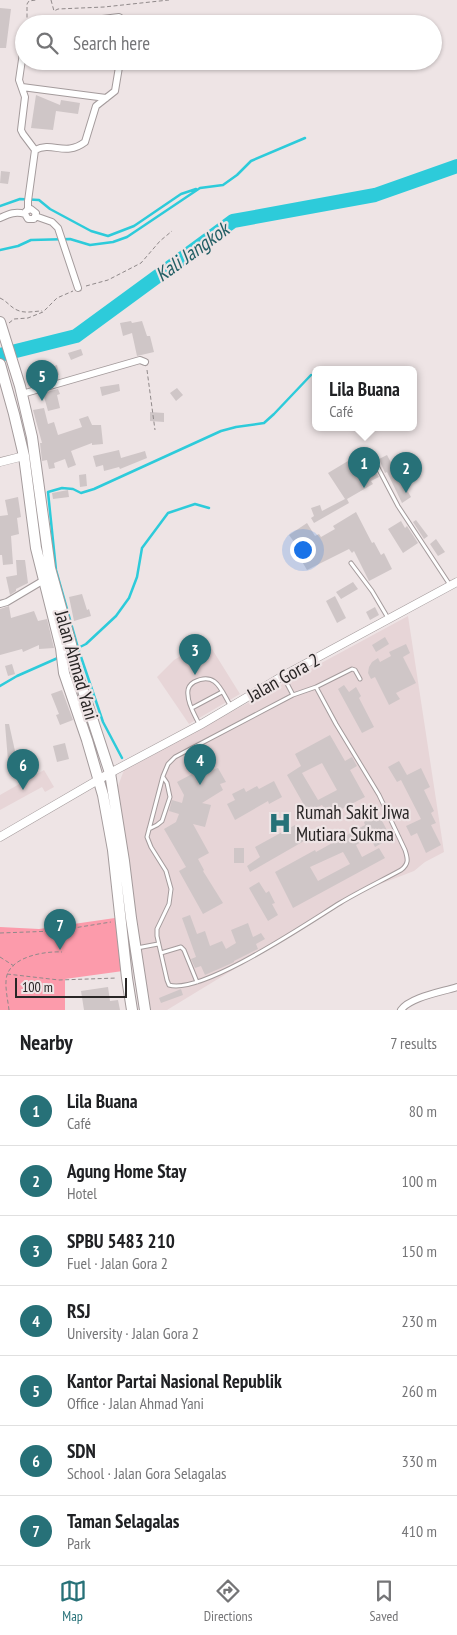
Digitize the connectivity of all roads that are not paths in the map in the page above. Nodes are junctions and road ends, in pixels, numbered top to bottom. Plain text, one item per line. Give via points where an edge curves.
1 (20, 70) edge
2 (119, 70) edge
3 (22, 87) junction
4 (106, 98) junction
5 (34, 150) junction
6 (27, 212) junction
7 (0, 218) edge
8 (78, 288) road end
9 (2, 325) edge
10 (145, 362) road end
11 (0, 364) edge
12 (21, 390) junction
13 (24, 456) junction
14 (0, 462) edge
15 (376, 464) dead end
16 (351, 563) dead end
17 (44, 580) junction
18 (453, 584) edge
19 (0, 604) edge
20 (388, 619) junction
21 (61, 625) junction
22 (66, 646) junction
23 (283, 676) junction
24 (360, 679) dead end
25 (79, 680) junction
26 (68, 684) junction
27 (316, 687) junction
28 (222, 692) junction
29 (293, 695) junction
30 (231, 706) junction
31 (192, 708) junction
32 (200, 725) junction
33 (110, 773) junction
34 (163, 776) junction
35 (99, 780) junction
36 (149, 828) junction
37 (0, 837) edge
38 (158, 944) junction
39 (136, 948) junction
40 (161, 953) junction
41 (197, 982) junction
42 (457, 987) edge
43 (132, 1010) edge
44 (145, 1010) edge
45 (401, 1010) edge

1 - 3 street
2 - 4 street via 116,91
3 - 4 street
3 - 5 street via 25,97 21,130
4 - 5 street via 96,106 87,138 81,144 71,149
5 - 6 street
6 - 7 street via 14,212
6 - 8 street via 28,219 35,216 52,222 60,232
9 - 12 highway, Jalan Ahmad Yani
10 - 12 street via 140,360
11 - 13 highway
12 - 21 highway, Jalan Ahmad Yani via 38,472
13 - 14 street
13 - 17 highway via 36,548
15 - 18 lane via 398,506
16 - 20 lane
17 - 19 street
17 - 21 highway
18 - 20 street, Jalan Gora 2
20 - 23 street, Jalan Gora 2
21 - 22 highway
22 - 25 highway, Jalan Ahmad Yani
22 - 26 highway via 64,673
23 - 29 lane
23 - 30 street, Jalan Gora 2
24 - 27 lane via 352,670
25 - 26 highway
25 - 33 highway, Jalan Ahmad Yani
26 - 35 highway
27 - 29 lane
27 - 41 lane via 379,795 405,850 407,864 264,950
28 - 30 lane
28 - 31 lane
28 - 31 lane via 212,679 191,683 188,697
29 - 34 lane via 171,760
30 - 32 street, Jalan Gora 2
31 - 32 lane
32 - 33 street, Jalan Gora 2
33 - 35 street, Jalan Gora 2
33 - 39 highway, Jalan Ahmad Yani
34 - 36 lane
34 - 36 lane via 170,797 162,821
35 - 37 street, Jalan Gora 2
35 - 43 highway via 114,850
36 - 38 lane via 148,842 166,871 171,889 169,904 157,929
38 - 39 lane
38 - 40 lane
39 - 44 highway, Jalan Ahmad Yani
40 - 41 lane via 181,947
40 - 41 lane via 170,985
42 - 45 street via 411,1001

